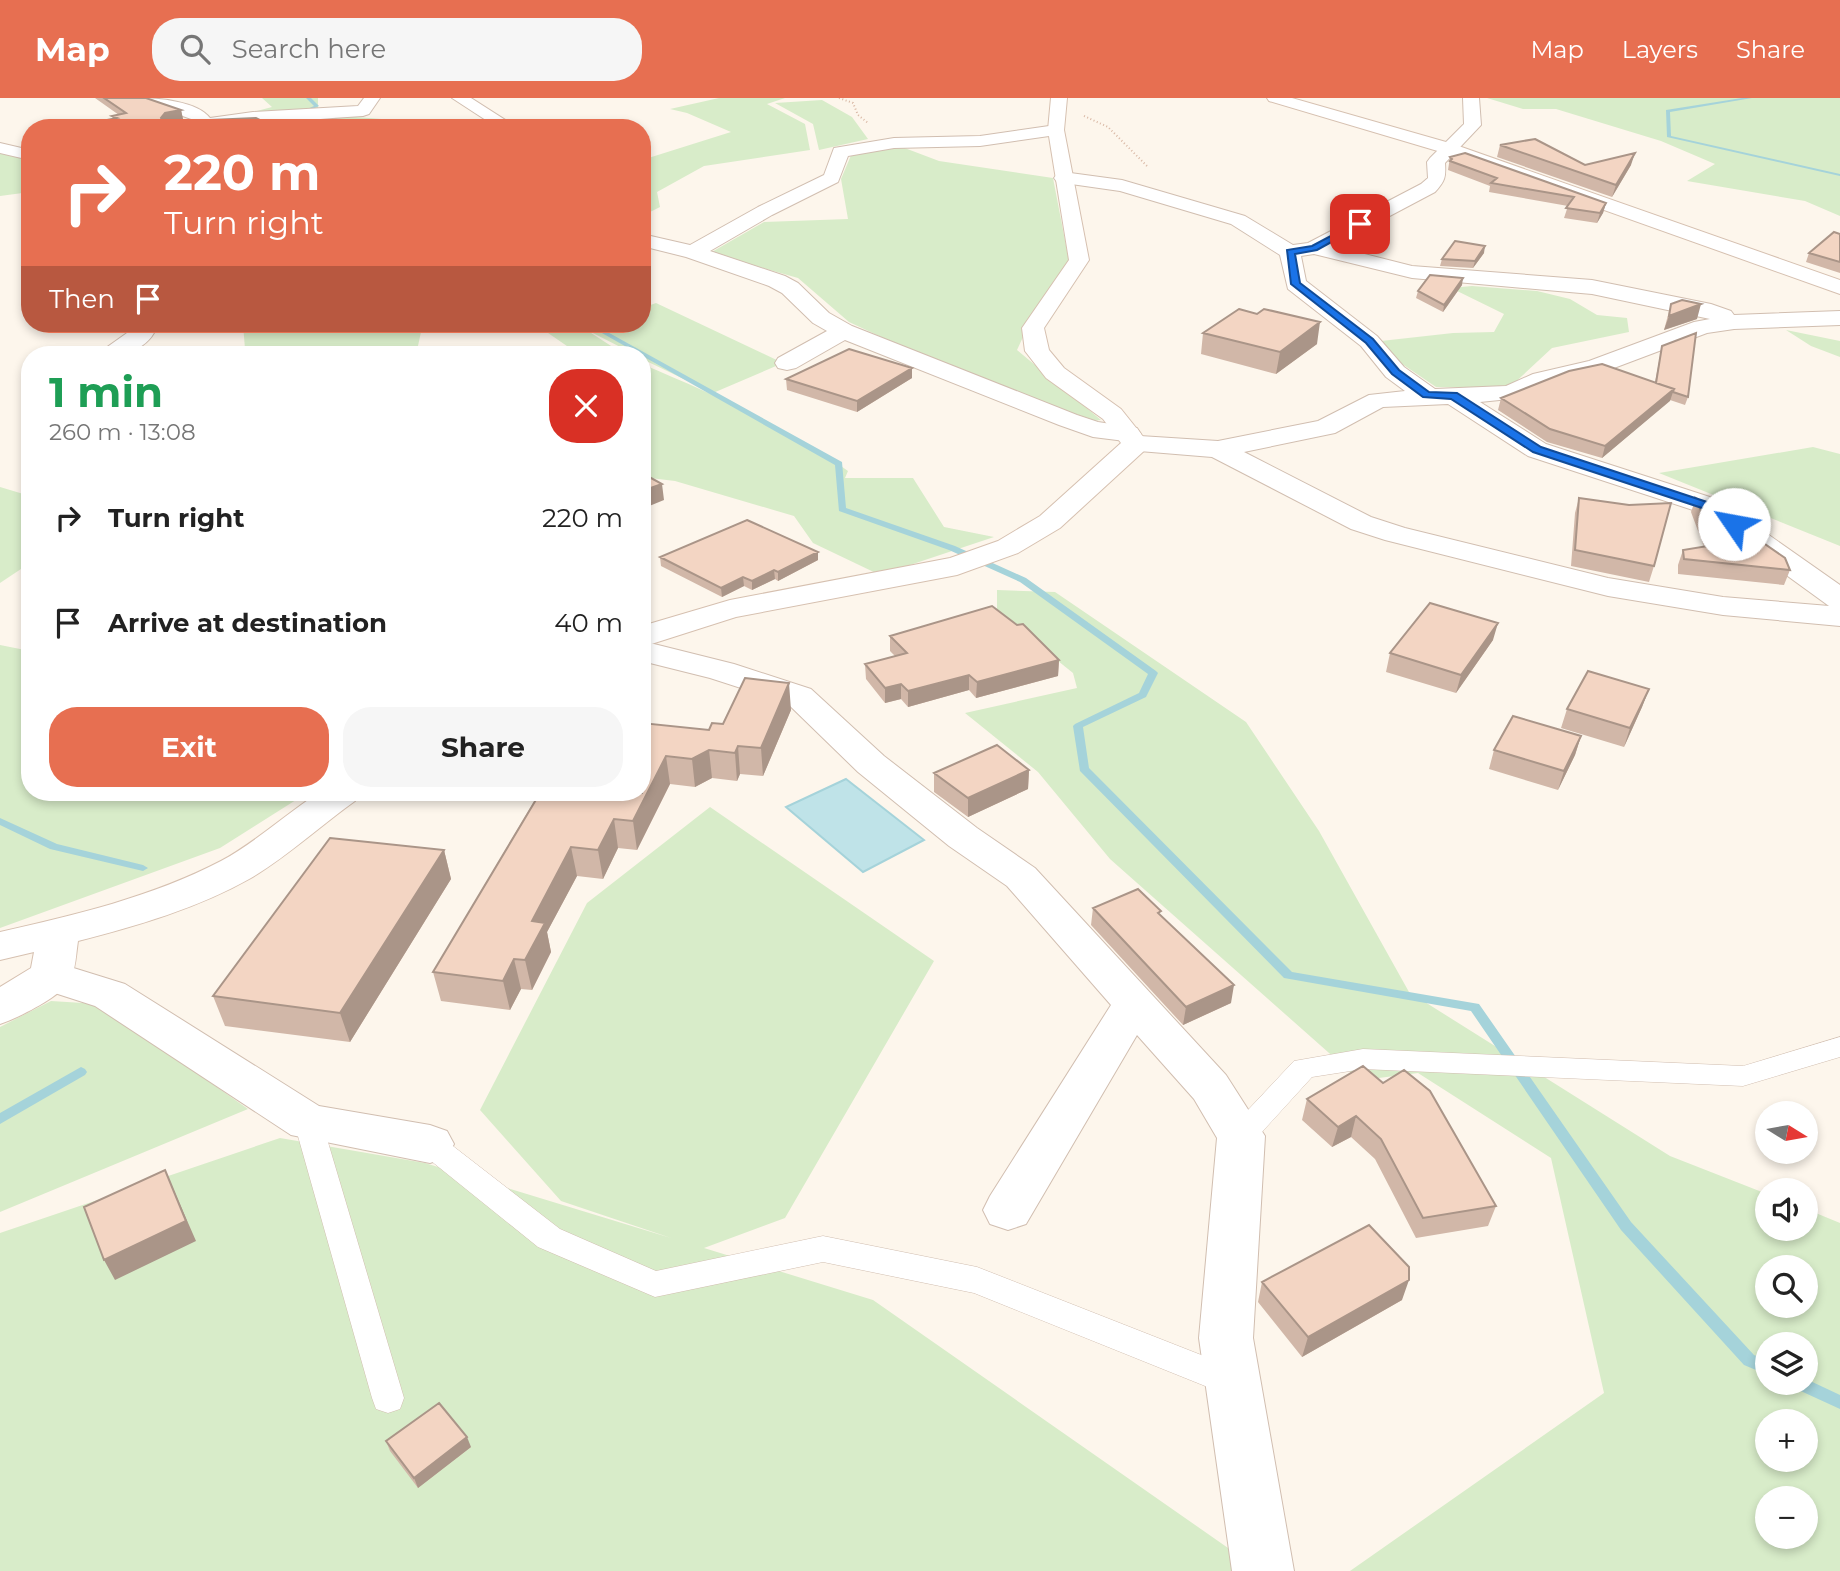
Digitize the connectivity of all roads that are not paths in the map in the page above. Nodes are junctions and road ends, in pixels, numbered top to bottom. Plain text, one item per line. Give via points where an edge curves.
1 (146, 98) edge
2 (372, 98) edge
3 (460, 98) edge
4 (1275, 98) edge
5 (1471, 98) edge
6 (1060, 103) edge
7 (202, 119) edge
8 (236, 119) edge
9 (495, 119) edge
10 (1056, 130) junction
11 (0, 148) edge
12 (1447, 148) junction
13 (21, 153) edge
14 (1063, 178) junction
15 (651, 242) edge
16 (1314, 248) junction
17 (690, 252) junction
18 (1290, 252) junction
19 (654, 263) dead end
20 (1840, 287) edge
21 (1840, 318) edge
22 (1734, 322) junction
23 (844, 331) junction
24 (143, 333) edge
25 (124, 346) edge
26 (787, 363) dead end
27 (1440, 395) junction
28 (1132, 439) junction
29 (1218, 449) junction
30 (1840, 599) edge
31 (1840, 616) edge
32 (651, 634) edge
33 (651, 654) edge
34 (332, 801) edge
35 (0, 946) edge
36 (55, 954) junction
37 (1134, 1003) junction
38 (0, 1008) edge
39 (1840, 1047) edge
40 (309, 1122) junction
41 (1241, 1136) junction
42 (430, 1144) joint
43 (1008, 1210) dead end
44 (1233, 1382) junction
45 (388, 1398) dead end
46 (1263, 1571) edge

1 - 7 street
2 - 8 street via 363,111 351,113
3 - 9 street
4 - 12 street
5 - 12 street via 1471,129
6 - 10 street
10 - 14 street
10 - 17 street via 840,152 832,178
11 - 13 street
12 - 16 street via 1436,162 1437,179 1428,188
12 - 20 street
14 - 18 street via 1122,186 1228,216
14 - 28 street via 1079,260 1033,328 1037,351 1055,373 1112,414
15 - 17 street
16 - 18 street
16 - 22 street via 1412,272 1592,287 1711,311
17 - 19 street
17 - 23 street via 790,288 821,318
18 - 27 street via 1296,284 1369,341 1395,372
21 - 22 street
22 - 27 street via 1702,327 1510,393
23 - 26 street
23 - 28 street via 1068,420
24 - 25 street
27 - 29 street via 1378,400 1326,427
27 - 30 street via 1537,450 1709,506
28 - 29 street
28 - 32 street via 1050,522 1008,547 957,566 730,609
29 - 31 street via 1361,523 1395,534 1608,587 1723,606
33 - 37 street via 799,696 871,764 1021,877
34 - 36 street via 269,849 220,878 131,911
35 - 36 street
36 - 38 street
36 - 40 street via 110,995
37 - 41 street via 1210,1087
37 - 43 street
39 - 41 lane via 1743,1076 1363,1059 1304,1068
40 - 42 street
40 - 45 lane
41 - 44 street via 1226,1338
42 - 44 lane via 549,1238 655,1284 823,1249 977,1280
44 - 46 street

